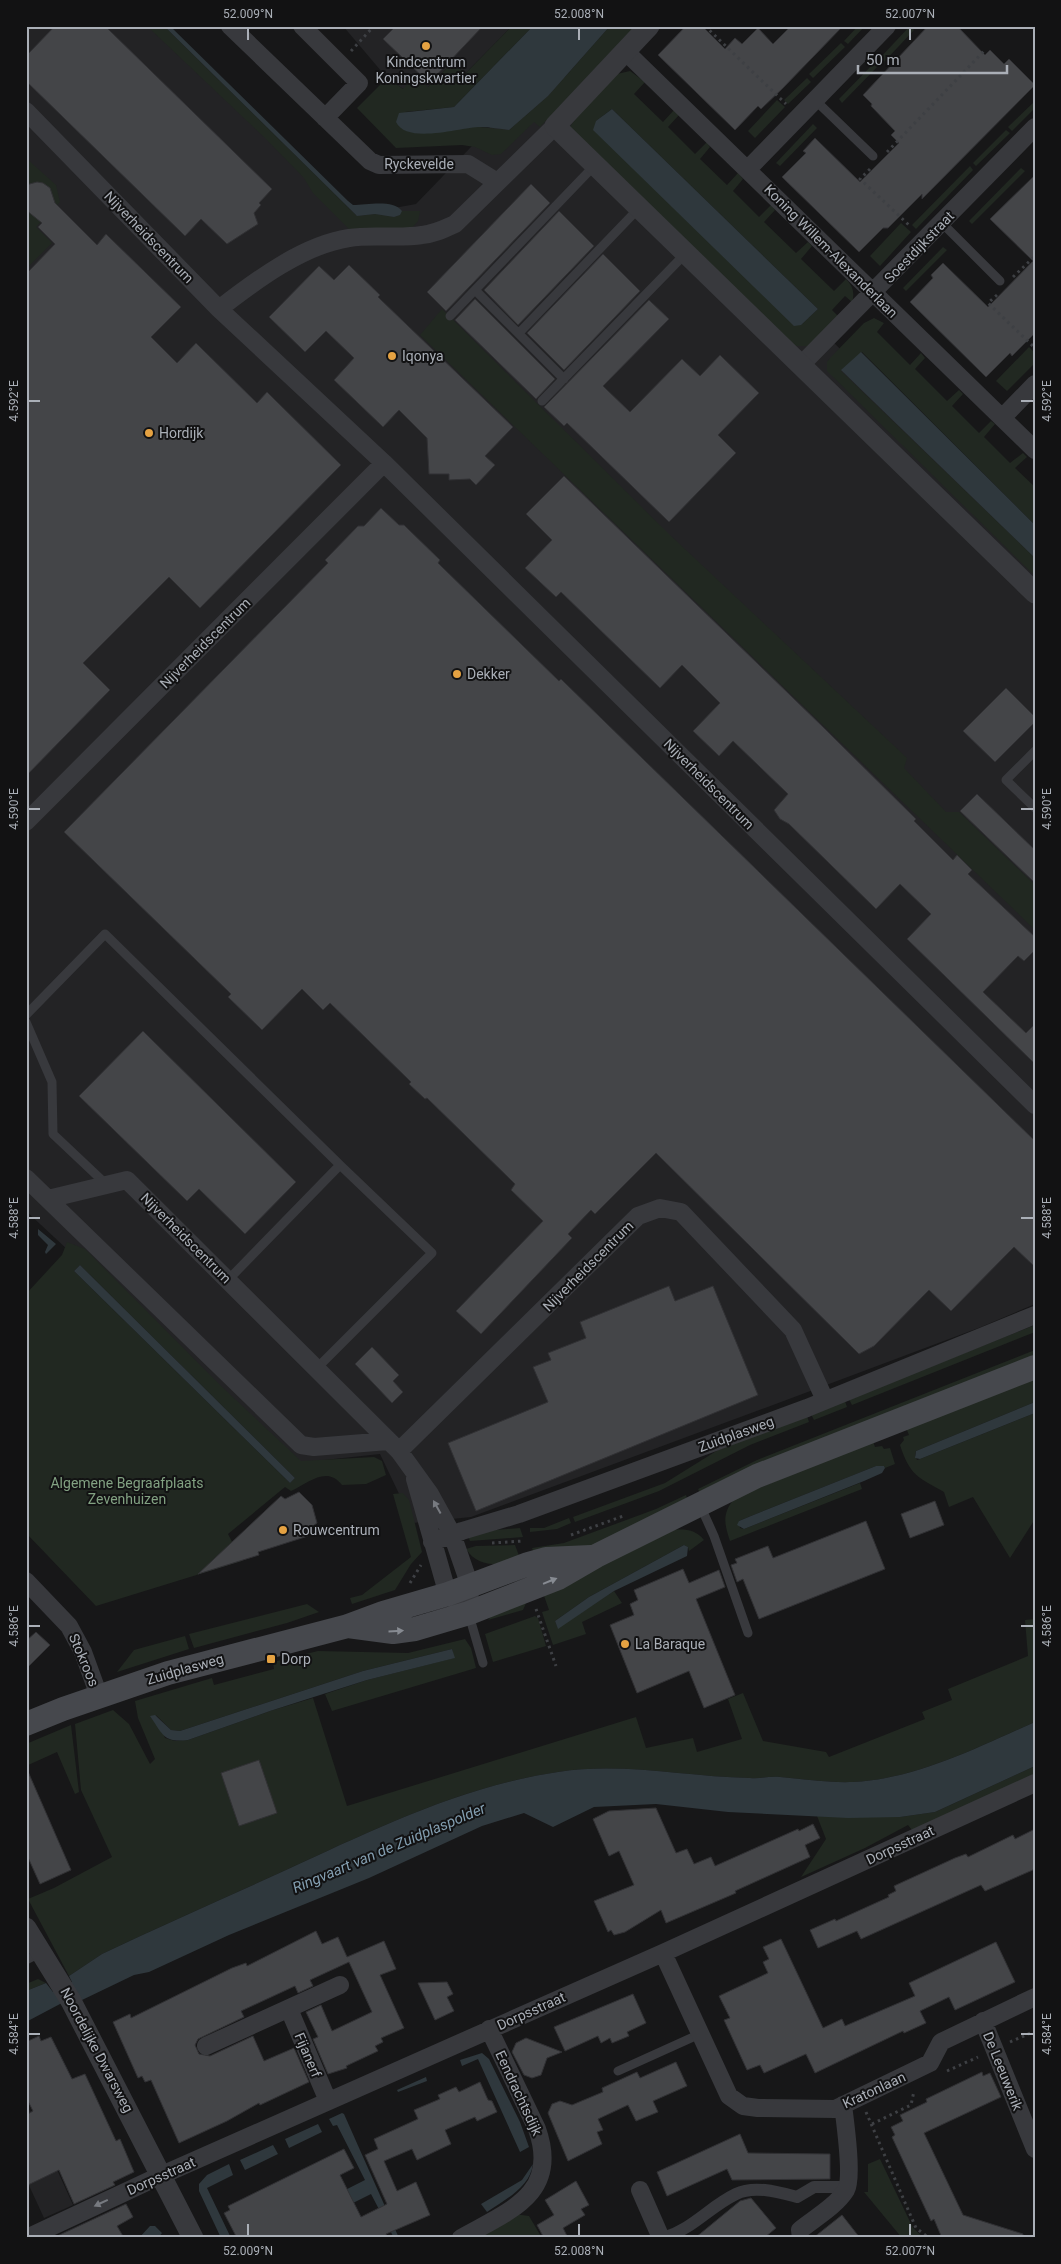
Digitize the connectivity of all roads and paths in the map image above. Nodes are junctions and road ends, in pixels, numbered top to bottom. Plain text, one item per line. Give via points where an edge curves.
1 (230, 26) edge
2 (302, 26) edge
3 (374, 26) edge
4 (649, 26) edge
5 (705, 26) edge
6 (886, 26) edge
7 (985, 50) dead end
8 (626, 52) junction
9 (339, 63) junction
10 (815, 100) junction
11 (26, 111) edge
12 (799, 117) junction
13 (325, 118) junction
14 (555, 126) junction
15 (1035, 127) edge
16 (885, 154) dead end
17 (873, 156) dead end
18 (596, 165) junction
19 (872, 167) dead end
20 (748, 169) junction
21 (497, 182) junction
22 (639, 208) junction
23 (942, 223) junction
24 (925, 240) junction
25 (685, 254) junction
26 (1035, 256) edge
27 (1011, 280) dead end
28 (1000, 282) dead end
29 (475, 290) junction
30 (999, 292) dead end
31 (873, 294) junction
32 (219, 309) junction
33 (450, 316) dead end
34 (519, 333) junction
35 (1035, 348) edge
36 (801, 365) junction
37 (564, 379) junction
38 (1035, 384) edge
39 (542, 401) dead end
40 (1003, 417) junction
41 (1035, 450) edge
42 (384, 463) junction
43 (1035, 593) edge
44 (1035, 752) edge
45 (1035, 808) edge
46 (26, 822) edge
47 (26, 1015) edge
48 (26, 1022) edge
49 (1035, 1105) edge
50 (340, 1165) junction
51 (26, 1178) edge
52 (107, 1185) junction
53 (48, 1199) junction
54 (228, 1280) junction
55 (1035, 1315) edge
56 (1035, 1367) edge
57 (317, 1368) junction
58 (825, 1400) junction
59 (394, 1446) junction
60 (413, 1468) junction
61 (700, 1505) junction
62 (628, 1514) dead end
63 (452, 1534) junction
64 (570, 1536) dead end
65 (519, 1541) dead end
66 (527, 1541) dead end
67 (432, 1542) junction
68 (596, 1556) junction
69 (26, 1581) edge
70 (459, 1590) junction
71 (535, 1606) dead end
72 (469, 1612) junction
73 (348, 1626) junction
74 (748, 1633) dead end
75 (484, 1662) dead end
76 (556, 1666) dead end
77 (99, 1696) junction
78 (26, 1724) edge
79 (1035, 1783) edge
80 (26, 1928) edge
81 (663, 1953) junction
82 (34, 1956) edge
83 (340, 1986) dead end
84 (1035, 1997) edge
85 (288, 2008) junction
86 (983, 2021) junction
87 (489, 2029) junction
88 (1035, 2031) edge
89 (700, 2034) junction
90 (206, 2046) dead end
91 (995, 2049) junction
92 (618, 2071) dead end
93 (945, 2072) dead end
94 (921, 2086) dead end
95 (860, 2097) junction
96 (328, 2102) junction
97 (843, 2105) junction
98 (872, 2124) junction
99 (1035, 2149) edge
100 (162, 2176) junction
101 (848, 2187) junction
102 (640, 2190) dead end
103 (27, 2238) edge
104 (193, 2238) edge
105 (461, 2238) edge
106 (662, 2238) edge
107 (801, 2238) edge
108 (928, 2238) edge

1 - 13 street, Ryckevelde
2 - 9 street
3 - 9 path
4 - 8 street
5 - 12 path
6 - 10 street
7 - 16 path
8 - 14 street
8 - 20 street, Koning Willem-Alexanderlaan
9 - 13 street via 359,83
10 - 12 street
10 - 17 lane
11 - 32 street, Nijverheidscentrum
12 - 20 street
13 - 21 street, Ryckevelde via 370,161 379,165 468,164
14 - 18 street
14 - 21 street
15 - 23 street, Soestdijkstraat
18 - 22 street
18 - 29 lane
19 - 24 path via 860,179
20 - 31 street, Koning Willem-Alexanderlaan
21 - 32 street via 455,224 438,232 421,236 348,238 317,247 252,283
22 - 25 street
22 - 34 lane
23 - 24 street, Soestdijkstraat
23 - 28 lane
24 - 31 street, Soestdijkstraat
25 - 36 street
25 - 37 lane
26 - 27 path
29 - 33 lane
29 - 34 lane
30 - 35 path via 988,303
31 - 36 street, Soestdijkstraat
31 - 40 street, Koning Willem-Alexanderlaan
32 - 42 street, Nijverheidscentrum
34 - 37 lane
36 - 43 street
37 - 39 lane
38 - 40 street
40 - 41 street, Koning Willem-Alexanderlaan
42 - 46 street, Nijverheidscentrum
42 - 49 street, Nijverheidscentrum
44 - 45 lane via 1006,780
47 - 50 lane via 105,934
48 - 52 lane via 52,1082 53,1134
50 - 54 lane
50 - 57 lane via 432,1253
51 - 53 street
52 - 53 street, Nijverheidscentrum
52 - 54 street, Nijverheidscentrum via 127,1180
53 - 59 street via 302,1445
54 - 57 street, Nijverheidscentrum
55 - 58 street, Zuidplasweg
56 - 61 main road, Zuidplasweg via 758,1476
57 - 59 street, Nijverheidscentrum
58 - 59 street, Nijverheidscentrum via 793,1330 681,1212 660,1208 638,1216
58 - 63 street, Zuidplasweg via 519,1514
59 - 60 street, Nijverheidscentrum
63 -> 60 street, Nijverheidscentrum
60 - 67 street, Nijverheidscentrum
61 - 68 main road, Zuidplasweg
61 - 74 lane
62 - 64 path
63 - 67 street, Zuidplasweg
63 - 70 street, Nijverheidscentrum
65 - 66 path
67 - 70 street, Nijverheidscentrum
68 - 70 main road, Zuidplasweg via 546,1559
72 -> 68 main road, Zuidplasweg via 558,1578
69 - 77 street, Stokroos via 69,1626 83,1652
70 - 72 street, Nijverheidscentrum
70 - 73 main road, Zuidplasweg
71 - 76 path
73 -> 72 main road, Zuidplasweg via 394,1632 415,1629
72 - 75 lane
73 - 77 main road, Zuidplasweg via 168,1673
77 - 78 main road, Zuidplasweg
79 - 81 street, Dorpsstraat
80 - 82 street, Noordelijke Dwarsweg
81 - 87 street, Dorpsstraat
81 - 89 street, Kratonlaan
82 - 100 street, Noordelijke Dwarsweg via 60,1982
83 - 85 street
84 - 86 street, Kratonlaan
85 - 90 street
85 - 96 street, Fijanerf
86 - 91 street, De Leeuwerik
86 - 95 street, Kratonlaan via 941,2042 930,2064
87 - 96 street, Dorpsstraat
87 - 105 street, Eendrachtsdijk via 543,2145 542,2172 520,2204
88 - 91 path
89 - 92 lane
89 - 97 street, Kratonlaan via 729,2096 737,2103 758,2108 835,2109
91 - 93 path
91 - 99 street, De Leeuwerik
94 - 98 path via 913,2091 911,2105
95 - 97 street, Kratonlaan
95 - 98 path
96 - 100 street, Dorpsstraat
97 - 101 street via 848,2133
98 - 108 path via 916,2228
100 -> 103 street, Dorpsstraat
100 - 104 street, Noordelijke Dwarsweg
101 - 106 street via 814,2187 796,2197 771,2191 737,2193 680,2233
101 - 107 street via 839,2199 800,2230
102 - 106 street

